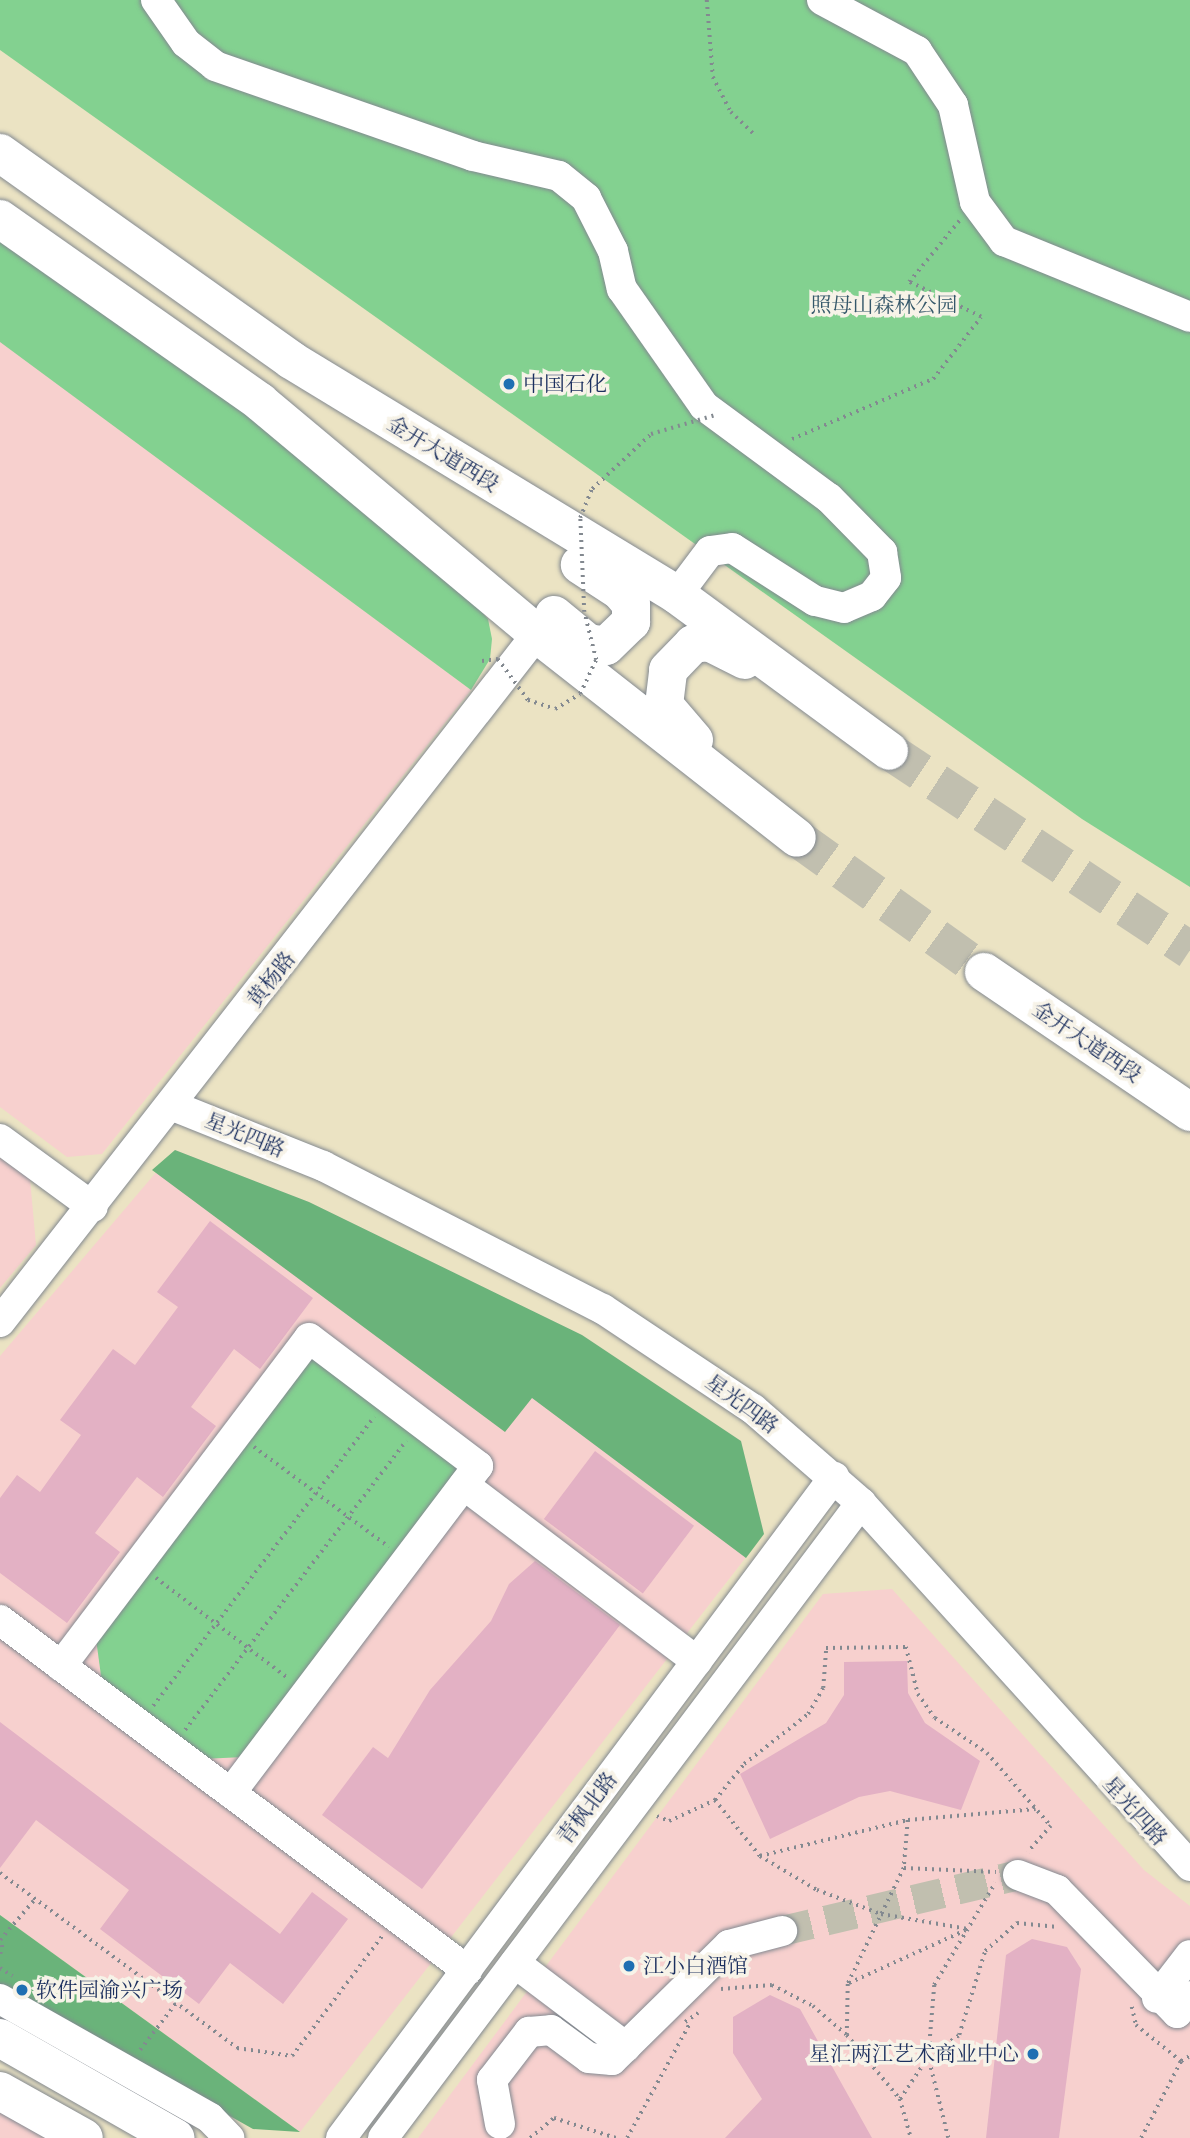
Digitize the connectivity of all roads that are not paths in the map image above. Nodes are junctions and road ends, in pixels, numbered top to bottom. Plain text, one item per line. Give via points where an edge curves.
1 (156, 0) edge
2 (822, 0) edge
3 (0, 153) edge
4 (0, 219) edge
5 (1190, 317) edge
6 (449, 459) junction
7 (388, 508) junction
8 (677, 594) junction
9 (537, 634) junction
10 (803, 688) junction
11 (889, 751) tunnel mouth
12 (736, 790) junction
13 (797, 838) tunnel mouth
14 (984, 972) tunnel mouth
15 (173, 1106) junction
16 (1190, 1112) edge
17 (0, 1139) edge
18 (93, 1207) junction
19 (0, 1322) edge
20 (834, 1477) junction
21 (464, 1485) junction
22 (862, 1503) junction
23 (0, 1620) edge
24 (696, 1661) junction
25 (61, 1666) junction
26 (231, 1793) junction
27 (1190, 1866) edge
28 (1020, 1867) road end
29 (782, 1931) tunnel mouth
30 (1190, 1955) edge
31 (515, 1964) junction
32 (467, 1970) junction
33 (0, 1999) edge
34 (1164, 2001) edge
35 (0, 2038) edge
36 (626, 2047) junction
37 (0, 2091) edge
38 (500, 2124) dead end
39 (84, 2138) edge
40 (175, 2138) edge
41 (229, 2138) edge
42 (341, 2138) edge
43 (383, 2138) edge

1 - 8 street via 186,43 215,65 473,156 559,176 586,198 613,251 622,289 715,415 829,498 882,552 886,578 872,596 844,608 815,601 732,548 710,551
2 - 5 street via 917,51 953,105 975,202 1004,241
3 - 6 main road, 金开大道西段 via 291,360
4 - 7 main road via 260,402
6 - 7 main road via 515,524 620,591 631,604 631,622 621,639 606,646 588,643 488,563
6 - 8 main road, 金开大道西段
7 - 9 main road
8 - 10 main road, 金开大道西段
9 - 12 main road
9 - 15 street, 黄杨路
10 - 11 main road, 金开大道西段
10 - 12 main road via 709,642 693,645 668,670 664,705
12 - 13 main road
14 - 16 main road, 金开大道西段
15 - 18 street, 黄杨路
15 - 20 street, 星光四路 via 323,1166 603,1309 753,1409
17 - 18 street
18 - 19 street, 黄杨路
20 - 22 street, 星光四路
20 - 24 street, 青枫北路
21 - 24 street
21 - 25 street via 478,1466 309,1338
21 - 26 street
22 - 27 street, 星光四路
22 - 31 street, 青枫北路
23 - 25 street
24 - 32 street, 青枫北路
25 - 26 street
26 - 32 street
28 - 34 street via 1057,1890
29 - 36 street via 729,1945 652,2015
30 - 34 street
31 - 36 street
31 - 43 street, 青枫北路
32 - 42 street, 青枫北路
33 - 41 street via 210,2118
35 - 40 main road
36 - 38 street via 612,2060 589,2058 551,2030 529,2032 492,2080
37 - 39 main road

